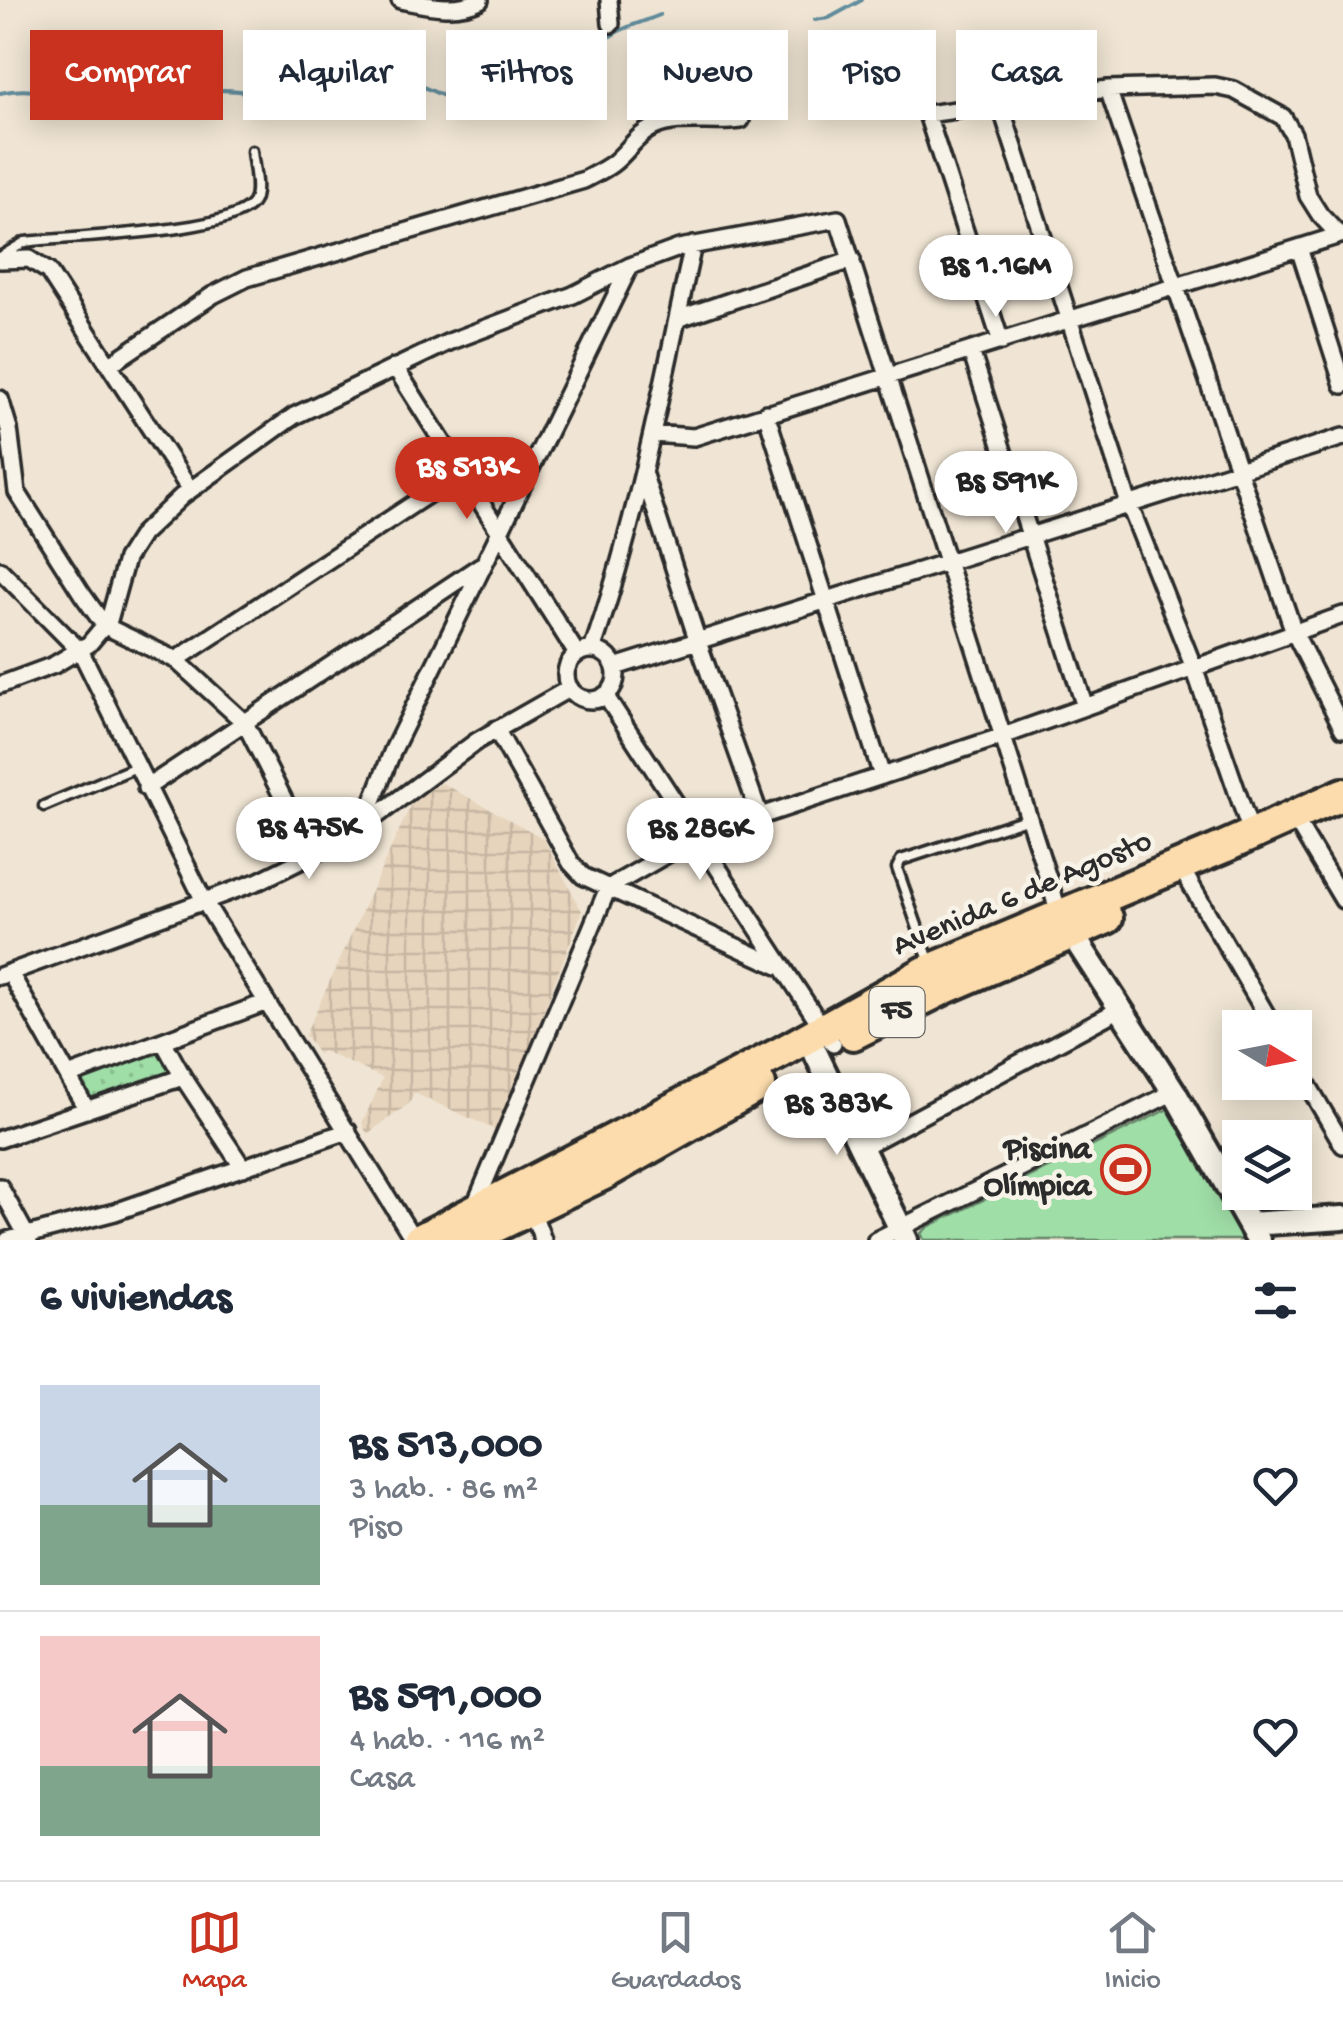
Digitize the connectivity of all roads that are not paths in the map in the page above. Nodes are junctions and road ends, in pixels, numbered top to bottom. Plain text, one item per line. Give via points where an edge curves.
1 (400, 0) edge
2 (480, 0) edge
3 (609, 0) edge
4 (610, 24) dead end
5 (1108, 89) junction
6 (1097, 91) edge
7 (956, 110) edge
8 (741, 120) dead end
9 (1005, 120) edge
10 (252, 151) dead end
11 (1341, 234) edge
12 (693, 246) junction
13 (1299, 248) junction
14 (0, 259) edge
15 (852, 260) junction
16 (630, 266) junction
17 (1177, 286) junction
18 (677, 320) junction
19 (1072, 320) junction
20 (1001, 342) junction
21 (971, 351) junction
22 (109, 366) junction
23 (395, 366) junction
24 (889, 377) junction
25 (1343, 385) edge
26 (0, 399) edge
27 (766, 412) junction
28 (652, 434) junction
29 (1343, 437) edge
30 (1237, 469) junction
31 (462, 472) junction
32 (644, 472) junction
33 (190, 490) junction
34 (1128, 504) junction
35 (500, 532) junction
36 (1029, 536) junction
37 (948, 562) junction
38 (481, 565) junction
39 (0, 570) edge
40 (826, 601) junction
41 (1343, 615) edge
42 (105, 626) junction
43 (1294, 632) junction
44 (698, 642) junction
45 (81, 652) junction
46 (584, 652) junction
47 (176, 660) junction
48 (615, 667) junction
49 (1194, 668) junction
50 (0, 685) edge
51 (570, 688) junction
52 (605, 695) junction
53 (1086, 707) junction
54 (244, 723) junction
55 (496, 729) junction
56 (1343, 729) edge
57 (1004, 736) junction
58 (136, 767) junction
59 (882, 776) junction
60 (146, 788) junction
61 (1343, 794) edge
62 (44, 806) dead end
63 (760, 816) junction
64 (1343, 816) edge
65 (1029, 818) junction
66 (1299, 825) junction
67 (363, 826) junction
68 (1252, 834) junction
69 (698, 837) junction
70 (312, 855) junction
71 (1184, 874) junction
72 (608, 888) junction
73 (1343, 900) edge
74 (204, 901) junction
75 (1066, 925) junction
76 (781, 967) junction
77 (932, 969) junction
78 (5, 974) edge
79 (267, 1002) junction
80 (1120, 1009) junction
81 (1263, 1010) edge
82 (163, 1040) junction
83 (824, 1042) junction
84 (68, 1076) junction
85 (183, 1077) junction
86 (1174, 1092) junction
87 (1312, 1092) edge
88 (87, 1110) junction
89 (348, 1131) junction
90 (0, 1139) edge
91 (1343, 1145) edge
92 (861, 1148) junction
93 (242, 1168) junction
94 (0, 1187) edge
95 (532, 1211) junction
96 (1343, 1218) edge
97 (469, 1227) edge
98 (1254, 1232) edge
99 (903, 1234) edge
100 (28, 1238) edge
101 (8, 1240) edge
102 (416, 1240) edge
103 (542, 1240) edge
104 (876, 1240) edge

1 - 2 street via 438,8
3 - 4 street
5 - 6 street
5 - 11 street via 1215,86 1282,117 1308,196
5 - 17 street
7 - 20 street via 927,114
8 - 22 street via 654,126 584,180 247,278
9 - 19 street
10 - 14 lane via 256,198 250,208 199,226 25,242
11 - 13 street
12 - 15 street via 838,219
12 - 16 street
12 - 18 street
13 - 17 street
13 - 25 street
14 - 22 street via 28,260 48,271
15 - 18 street
15 - 24 street
16 - 23 street
16 - 35 street
17 - 19 street
17 - 30 street
18 - 28 street
19 - 20 street
19 - 34 street
20 - 21 street
21 - 24 street
21 - 36 street
22 - 33 street
23 - 31 street
23 - 33 street via 294,416
24 - 27 street
24 - 37 street
26 - 42 street via 17,492
27 - 28 street via 694,437
27 - 40 street
28 - 32 street
29 - 30 street
30 - 34 street
30 - 43 street
31 - 35 street
31 - 47 street
32 - 44 street
32 - 46 street via 612,591
33 - 42 street via 142,534 126,559
34 - 36 street
34 - 49 street
35 - 38 street
35 - 46 street
36 - 37 street
36 - 53 street
37 - 40 street
37 - 57 street
38 - 54 street
38 - 67 street
39 - 45 street
40 - 44 street
40 - 59 street
41 - 43 street
42 - 45 street
42 - 47 street
43 - 49 street
43 - 56 street
44 - 48 street
44 - 63 street
45 - 50 street
45 - 58 street
46 - 48 street via 606,654
46 - 51 street via 566,674
47 - 54 street
48 - 52 street via 615,683
49 - 53 street
49 - 68 street
51 - 52 street via 582,698
51 - 55 street
52 - 69 street
53 - 57 street
54 - 60 street
54 - 70 street
55 - 67 street
55 - 72 street via 570,863
57 - 59 street
57 - 65 street
58 - 60 street
58 - 62 lane
59 - 63 street
60 - 74 street
61 - 66 highway, Avenida 6 de Agosto / F5
63 - 69 street
64 - 66 highway, Avenida 6 de Agosto / F5
65 - 75 street
65 - 77 lane via 901,860 897,868
66 - 68 highway, Avenida 6 de Agosto / F5
66 - 71 highway, Avenida 6 de Agosto / F5
66 - 73 street
67 - 70 street
68 - 71 highway, Avenida 6 de Agosto / F5
69 - 72 street
69 - 76 street
70 - 74 street
71 - 75 highway, Avenida 6 de Agosto / F5
71 - 81 street
72 - 76 street
72 - 97 street
74 - 78 street
74 - 79 street
75 - 77 highway, Avenida 6 de Agosto / F5
75 - 80 street
75 - 83 highway, Avenida 6 de Agosto / F5
76 - 83 street
77 - 83 highway, Avenida 6 de Agosto / F5
78 - 84 street
79 - 82 street
79 - 89 street
80 - 86 street
80 - 92 street
82 - 84 street
82 - 85 street
83 - 92 street
83 - 95 highway, Avenida 6 de Agosto / F5
83 - 97 highway, Avenida 6 de Agosto / F5
84 - 88 street
85 - 88 street
85 - 93 street
86 - 98 street
86 - 99 street
87 - 91 street
88 - 90 street
89 - 93 street
89 - 102 street
92 - 99 street
93 - 100 street
94 - 100 street
95 - 97 highway, Avenida 6 de Agosto / F5
95 - 103 street
96 - 98 street
97 - 102 highway, Avenida 6 de Agosto / F5
99 - 104 street
100 - 101 street

